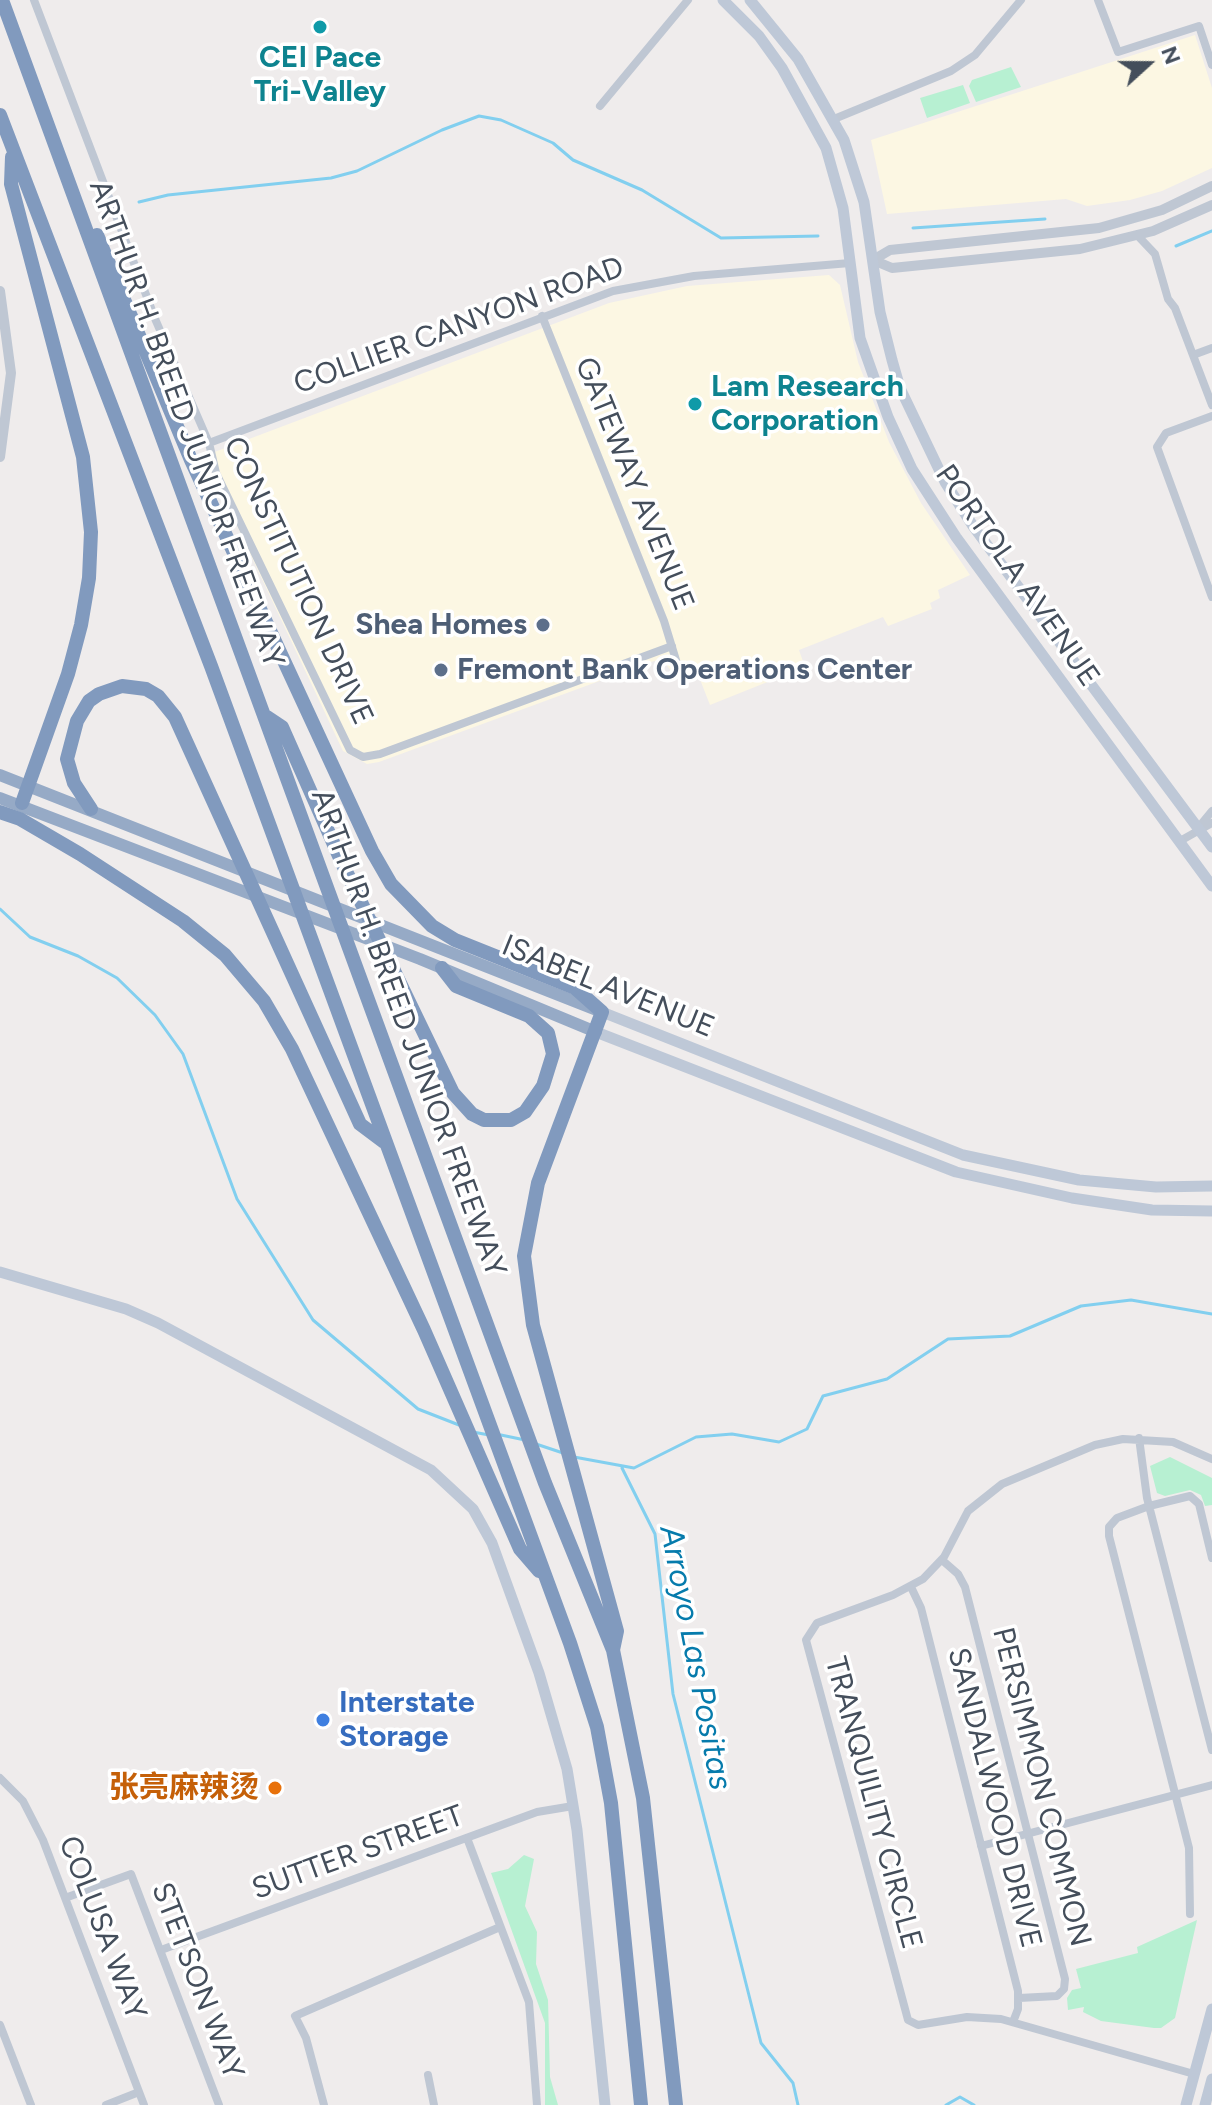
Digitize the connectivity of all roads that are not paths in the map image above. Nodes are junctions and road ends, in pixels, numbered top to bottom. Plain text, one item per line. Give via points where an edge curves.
1 (2, 0) edge
2 (34, 0) edge
3 (688, 0) edge
4 (723, 0) edge
5 (750, 0) edge
6 (1021, 0) edge
7 (1098, 0) edge
8 (1212, 65) edge
9 (600, 106) dead end
10 (0, 115) edge
11 (834, 119) junction
12 (12, 148) junction
13 (1212, 186) edge
14 (76, 205) junction
15 (1212, 205) edge
16 (1137, 235) junction
17 (873, 260) junction
18 (850, 263) junction
19 (0, 291) edge
20 (542, 316) junction
21 (1212, 348) edge
22 (1193, 355) junction
23 (1212, 405) edge
24 (1212, 416) edge
25 (209, 443) junction
26 (0, 457) edge
27 (1212, 597) edge
28 (672, 646) junction
29 (679, 670) dead end
30 (267, 717) junction
31 (0, 775) edge
32 (26, 783) junction
33 (0, 798) edge
34 (22, 803) junction
35 (91, 809) junction
36 (1212, 811) edge
37 (0, 812) edge
38 (1212, 823) edge
39 (1198, 828) junction
40 (1180, 841) junction
41 (1212, 847) edge
42 (1212, 886) edge
43 (442, 968) junction
44 (602, 1012) junction
45 (596, 1032) junction
46 (384, 1142) junction
47 (1212, 1186) edge
48 (1212, 1211) edge
49 (0, 1272) edge
50 (1139, 1438) junction
51 (1212, 1459) edge
52 (1149, 1506) junction
53 (1212, 1558) edge
54 (942, 1560) junction
55 (545, 1578) junction
56 (911, 1587) junction
57 (613, 1650) junction
58 (1207, 1710) edge
59 (1212, 1750) edge
60 (0, 1778) edge
61 (1212, 1785) edge
62 (1176, 1796) junction
63 (573, 1806) junction
64 (1027, 1834) junction
65 (467, 1838) junction
66 (981, 1846) junction
67 (65, 1898) junction
68 (1190, 1914) dead end
69 (500, 1927) junction
70 (161, 1950) junction
71 (1019, 1998) junction
72 (1212, 2009) edge
73 (1013, 2022) junction
74 (0, 2025) edge
75 (1194, 2074) junction
76 (428, 2075) dead end
77 (1212, 2079) edge
78 (139, 2092) junction
79 (31, 2105) edge
80 (106, 2105) edge
81 (144, 2105) edge
82 (219, 2105) edge
83 (324, 2105) edge
84 (434, 2105) edge
85 (537, 2105) edge
86 (605, 2105) edge
87 (641, 2105) edge
88 (676, 2105) edge
89 (1186, 2105) edge
90 (1205, 2105) edge

1 - 14 highway, ARTHUR H. BREED JUNIOR FREEWAY
2 - 25 street, CONSTITUTION DRIVE via 156,321
3 - 9 street
4 - 18 main road, PORTOLA AVENUE via 770,50 816,127 839,188
5 - 11 main road, PORTOLA AVENUE via 798,59
6 - 11 street via 963,64
7 - 8 street via 1118,52 1199,26
10 - 12 highway, ARTHUR H. BREED JUNIOR FREEWAY
11 - 17 main road, PORTOLA AVENUE via 859,182
12 - 32 highway via 11,184 83,457 91,532 81,625
12 - 46 highway, ARTHUR H. BREED JUNIOR FREEWAY via 211,666
13 - 17 street, COLLIER CANYON ROAD via 1162,210 1099,228 890,250
14 - 30 highway, ARTHUR H. BREED JUNIOR FREEWAY
14 - 44 highway via 90,217 191,460 391,884 432,926 455,940 575,988
15 - 16 street, COLLIER CANYON ROAD
16 - 17 street, COLLIER CANYON ROAD via 1035,255 892,268
16 - 22 street via 1151,247
17 - 18 main road, COLLIER CANYON ROAD
17 - 39 main road, PORTOLA AVENUE via 900,388 945,482
18 - 20 street, COLLIER CANYON ROAD via 665,279
18 - 40 main road, PORTOLA AVENUE via 860,338 912,469 956,537
19 - 26 street via 11,373
20 - 25 street, COLLIER CANYON ROAD
20 - 28 street, GATEWAY AVENUE
21 - 22 street
22 - 23 street
24 - 27 street via 1158,441
25 - 28 street, CONSTITUTION DRIVE via 216,473 345,743 356,755 380,754
28 - 29 street, GATEWAY AVENUE
30 - 43 highway via 282,727 453,1093 484,1120 511,1120 525,1112 543,1086 553,1054 548,1033 529,1016 456,986
30 - 57 highway, ARTHUR H. BREED JUNIOR FREEWAY via 545,1483
31 - 32 highway, ISABEL AVENUE
32 - 34 highway
32 - 35 highway, ISABEL AVENUE
33 - 34 highway, ISABEL AVENUE
34 - 43 highway, ISABEL AVENUE
35 - 44 highway, ISABEL AVENUE
35 - 46 highway via 74,783 67,759 77,721 99,694 122,686 146,689 175,717 360,1124
36 - 39 street
37 - 55 highway via 80,854 183,921 225,955 264,1001 297,1058 520,1549
38 - 39 street
39 - 40 street
39 - 41 main road, PORTOLA AVENUE
40 - 42 main road, PORTOLA AVENUE
43 - 45 highway, ISABEL AVENUE
44 - 45 highway
44 - 47 main road, ISABEL AVENUE via 963,1155 1079,1180
45 - 48 main road, ISABEL AVENUE via 956,1172 1072,1198 1152,1210
45 - 57 highway via 538,1183 526,1231 527,1301 617,1631
46 - 55 highway, ARTHUR H. BREED JUNIOR FREEWAY
49 - 63 main road via 142,1315 414,1459 460,1494 483,1526 503,1572 549,1704
50 - 51 street, TRANQUILITY CIRCLE via 1173,1442
50 - 52 street
50 - 54 street, TRANQUILITY CIRCLE via 1095,1445 994,1488 968,1511
52 - 53 street via 1186,1496 1195,1499
52 - 58 street
52 - 62 street via 1115,1519 1108,1534
54 - 56 street, TRANQUILITY CIRCLE
54 - 64 street, PERSIMMON COMMON via 965,1587
55 - 87 highway, ARTHUR H. BREED JUNIOR FREEWAY via 579,1671 605,1767
56 - 66 street, SANDALWOOD DRIVE via 921,1608
56 - 73 street, TRANQUILITY CIRCLE via 817,1623 808,1633 807,1647 906,2018 918,2025 967,2017
57 - 88 highway, ARTHUR H. BREED JUNIOR FREEWAY via 643,1798
58 - 59 street
60 - 67 street, COLUSA WAY via 23,1801
61 - 62 street
62 - 64 street
62 - 68 street via 1191,1858
63 - 65 street, SUTTER STREET via 537,1812
63 - 86 main road
64 - 66 street
64 - 71 street, PERSIMMON COMMON via 1065,1984 1057,1996
65 - 69 street
65 - 70 street, SUTTER STREET
66 - 71 street, SANDALWOOD DRIVE
67 - 70 street, STETSON WAY via 131,1874
67 - 78 street, COLUSA WAY
69 - 83 street via 295,2016
69 - 85 street via 529,2002
70 - 82 street, STETSON WAY
71 - 73 street, SANDALWOOD DRIVE
72 - 75 main road
73 - 75 street, TRANQUILITY CIRCLE
74 - 79 street
75 - 89 main road
76 - 84 street
77 - 90 main road
78 - 80 street
78 - 81 street, COLUSA WAY

